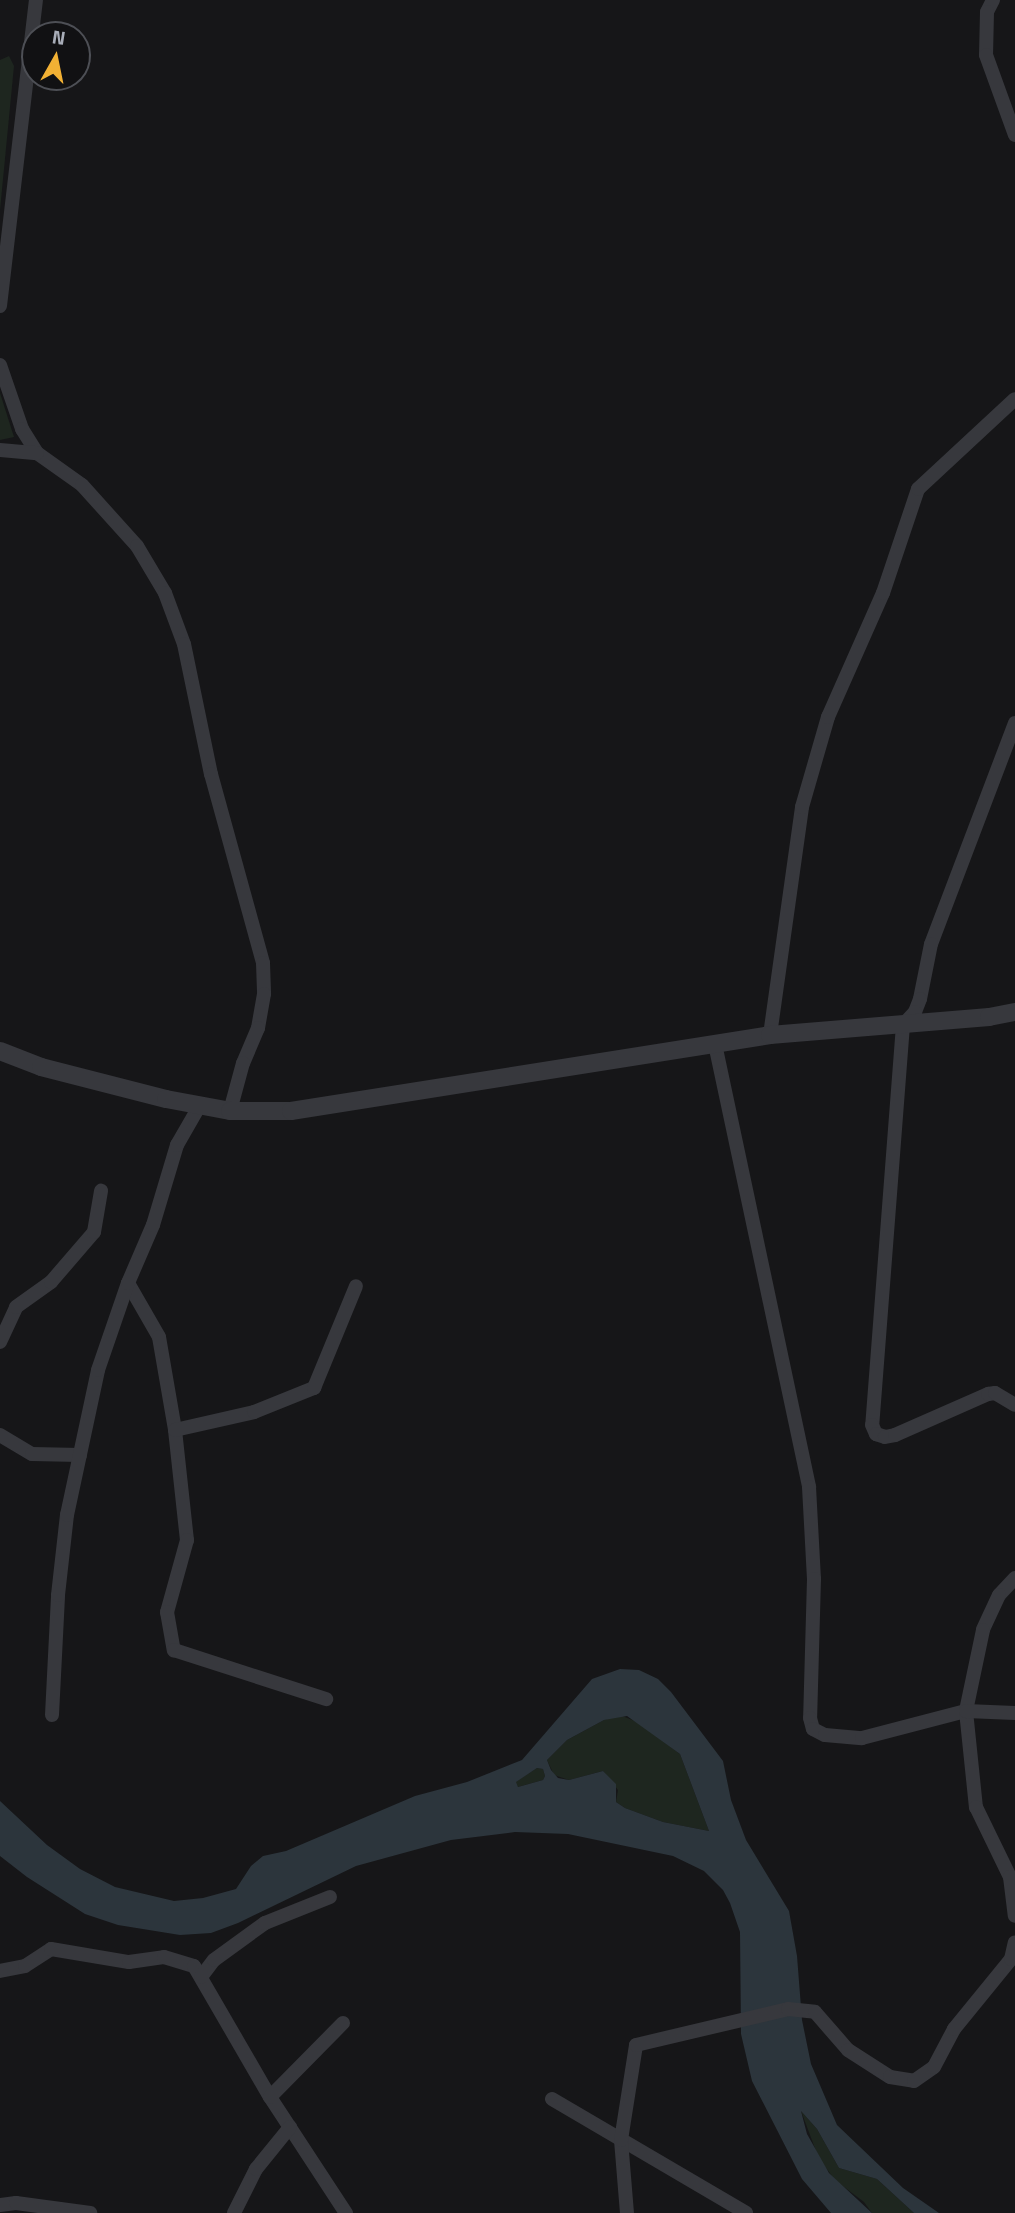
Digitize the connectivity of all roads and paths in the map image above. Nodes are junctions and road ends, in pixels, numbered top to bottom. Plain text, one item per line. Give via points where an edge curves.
1 (36, 0) edge
2 (993, 0) edge
3 (1015, 135) edge
4 (0, 306) edge
5 (0, 365) edge
6 (1015, 399) edge
7 (0, 450) edge
8 (37, 453) junction
9 (1015, 723) edge
10 (1015, 1012) edge
11 (903, 1025) junction
12 (770, 1035) junction
13 (715, 1044) junction
14 (0, 1051) edge
15 (200, 1105) junction
16 (230, 1111) junction
17 (101, 1191) dead end
18 (128, 1283) junction
19 (356, 1286) dead end
20 (0, 1342) edge
21 (1015, 1405) edge
22 (175, 1430) junction
23 (0, 1435) edge
24 (80, 1455) junction
25 (1015, 1578) edge
26 (326, 1699) dead end
27 (966, 1711) junction
28 (1015, 1713) edge
29 (52, 1715) dead end
30 (330, 1897) dead end
31 (1015, 1916) edge
32 (1015, 1942) edge
33 (0, 1971) edge
34 (201, 1977) junction
35 (343, 2023) dead end
36 (270, 2097) junction
37 (552, 2099) dead end
38 (290, 2127) junction
39 (621, 2140) junction
40 (0, 2205) edge
41 (90, 2213) edge
42 (234, 2213) edge
43 (346, 2213) edge
44 (627, 2213) edge
45 (746, 2213) edge

1 - 4 street
2 - 3 street via 987,12 986,55
5 - 8 street via 22,429
6 - 12 street via 918,489 883,593 828,717 802,807
7 - 8 street
8 - 16 street via 82,485 137,546 165,593 184,644 211,774 263,963 258,1028
9 - 11 street via 931,943 920,999
10 - 11 street
11 - 12 street
11 - 21 street via 872,1425 876,1434 895,1435 995,1393
12 - 13 street
13 - 16 street via 291,1111
13 - 27 street via 808,1486 814,1579 813,1728 825,1735 862,1738
14 - 15 street via 41,1068
15 - 16 street
15 - 18 street via 177,1145 153,1226
17 - 20 street via 94,1232 51,1282 16,1307
18 - 22 street via 159,1337
18 - 24 street via 98,1370
19 - 22 street via 314,1388 254,1412
22 - 26 street via 187,1540 167,1612 174,1650
23 - 24 street via 32,1454
24 - 29 street via 67,1515 58,1595
25 - 27 street via 999,1595 983,1630
27 - 28 street
27 - 31 street via 976,1807 1010,1877
30 - 34 street via 265,1923 214,1960
32 - 39 street via 1012,1959 954,2029 934,2067 914,2081 890,2077 848,2050 815,2012 788,2009 636,2045
33 - 34 street via 25,1966 51,1949 129,1962 164,1957 194,1966
34 - 36 street
35 - 36 street
36 - 38 street
37 - 39 street
38 - 42 street via 256,2169
38 - 43 street
39 - 44 street
39 - 45 street
40 - 41 street

